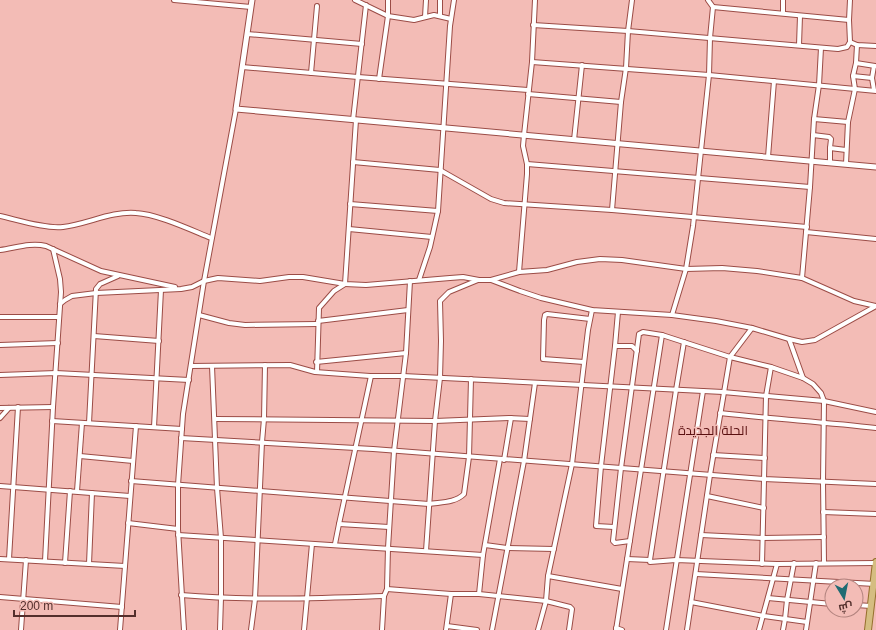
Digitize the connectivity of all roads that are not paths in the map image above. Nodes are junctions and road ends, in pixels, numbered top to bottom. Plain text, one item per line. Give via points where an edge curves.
1 (174, 0) edge
2 (252, 0) edge
3 (355, 0) edge
4 (388, 0) edge
5 (426, 0) edge
6 (440, 0) edge
7 (454, 0) edge
8 (535, 0) edge
9 (632, 0) edge
10 (708, 0) edge
11 (783, 0) edge
12 (850, 0) edge
13 (366, 5) junction
14 (317, 6) dead end
15 (251, 7) junction
16 (713, 7) junction
17 (783, 13) junction
18 (388, 16) junction
19 (440, 16) junction
20 (800, 16) junction
21 (425, 17) junction
22 (451, 18) junction
23 (849, 20) junction
24 (533, 25) junction
25 (628, 31) junction
26 (247, 34) junction
27 (710, 38) junction
28 (314, 40) junction
29 (850, 42) junction
30 (362, 44) junction
31 (798, 45) junction
32 (857, 45) junction
33 (876, 46) edge
34 (820, 48) junction
35 (532, 62) junction
36 (856, 63) junction
37 (582, 65) junction
38 (242, 66) junction
39 (875, 66) edge
40 (626, 68) junction
41 (311, 73) junction
42 (709, 75) junction
43 (853, 76) junction
44 (358, 77) junction
45 (872, 78) junction
46 (379, 79) junction
47 (774, 81) junction
48 (446, 84) junction
49 (819, 85) junction
50 (855, 89) junction
51 (875, 91) edge
52 (528, 92) junction
53 (578, 98) junction
54 (621, 102) junction
55 (236, 109) junction
56 (814, 119) junction
57 (355, 120) junction
58 (848, 122) junction
59 (443, 128) junction
60 (524, 135) junction
61 (813, 135) junction
62 (574, 140) junction
63 (617, 144) junction
64 (830, 148) junction
65 (846, 150) junction
66 (700, 151) junction
67 (768, 157) junction
68 (353, 162) junction
69 (812, 162) junction
70 (830, 163) junction
71 (527, 164) junction
72 (846, 164) junction
73 (876, 167) edge
74 (440, 170) junction
75 (615, 170) junction
76 (698, 178) junction
77 (810, 187) junction
78 (350, 204) junction
79 (525, 204) junction
80 (612, 210) junction
81 (438, 211) junction
82 (0, 216) edge
83 (694, 218) junction
84 (348, 229) junction
85 (807, 230) junction
86 (211, 238) junction
87 (432, 238) junction
88 (876, 239) edge
89 (53, 249) junction
90 (0, 250) edge
91 (686, 269) junction
92 (519, 272) junction
93 (118, 276) junction
94 (802, 278) junction
95 (419, 280) junction
96 (479, 280) junction
97 (491, 280) junction
98 (204, 281) junction
99 (410, 281) junction
100 (345, 284) junction
101 (181, 288) junction
102 (161, 290) junction
103 (96, 293) junction
104 (60, 304) junction
105 (876, 306) edge
106 (408, 310) junction
107 (592, 310) junction
108 (618, 312) junction
109 (199, 315) junction
110 (672, 315) junction
111 (0, 317) edge
112 (59, 317) junction
113 (590, 319) junction
114 (318, 323) junction
115 (752, 328) junction
116 (662, 335) junction
117 (94, 336) junction
118 (789, 339) junction
119 (159, 341) junction
120 (684, 342) junction
121 (58, 343) junction
122 (0, 345) edge
123 (616, 346) junction
124 (637, 351) junction
125 (406, 354) junction
126 (730, 357) junction
127 (316, 362) junction
128 (584, 362) junction
129 (265, 365) junction
130 (191, 366) junction
131 (212, 366) junction
132 (771, 367) junction
133 (317, 372) junction
134 (56, 373) junction
135 (92, 374) junction
136 (0, 375) edge
137 (372, 376) junction
138 (403, 376) junction
139 (156, 378) junction
140 (440, 378) junction
141 (803, 378) junction
142 (471, 379) junction
143 (189, 380) junction
144 (535, 383) junction
145 (582, 386) junction
146 (611, 387) junction
147 (631, 388) junction
148 (653, 388) junction
149 (676, 390) junction
150 (703, 391) junction
151 (724, 392) junction
152 (766, 396) junction
153 (824, 401) junction
154 (53, 406) junction
155 (0, 408) edge
156 (9, 408) junction
157 (18, 408) junction
158 (876, 412) edge
159 (720, 414) junction
160 (0, 418) edge
161 (511, 418) junction
162 (765, 418) junction
163 (215, 419) junction
164 (264, 419) junction
165 (530, 419) junction
166 (471, 420) junction
167 (52, 421) junction
168 (362, 421) junction
169 (398, 421) junction
170 (435, 421) junction
171 (822, 421) junction
172 (82, 423) junction
173 (89, 423) junction
174 (136, 426) junction
175 (154, 427) junction
176 (876, 428) edge
177 (182, 429) junction
178 (181, 438) junction
179 (215, 439) junction
180 (262, 442) junction
181 (356, 448) junction
182 (394, 451) junction
183 (433, 454) junction
184 (713, 455) junction
185 (80, 456) junction
186 (469, 457) junction
187 (765, 458) junction
188 (502, 460) junction
189 (133, 461) junction
190 (524, 461) junction
191 (572, 464) junction
192 (601, 466) junction
193 (621, 468) junction
194 (642, 469) junction
195 (664, 471) junction
196 (690, 473) junction
197 (710, 475) junction
198 (764, 479) junction
199 (131, 481) junction
200 (823, 482) junction
201 (876, 484) edge
202 (178, 485) junction
203 (0, 486) edge
204 (12, 487) junction
205 (217, 488) junction
206 (48, 490) junction
207 (259, 490) junction
208 (70, 491) junction
209 (77, 491) junction
210 (92, 492) junction
211 (130, 496) junction
212 (707, 496) junction
213 (344, 498) junction
214 (391, 501) junction
215 (429, 504) junction
216 (764, 508) junction
217 (823, 512) junction
218 (876, 514) edge
219 (128, 524) junction
220 (339, 524) junction
221 (389, 527) junction
222 (614, 527) junction
223 (178, 529) junction
224 (178, 535) junction
225 (701, 535) junction
226 (824, 537) junction
227 (221, 538) junction
228 (763, 538) junction
229 (258, 540) junction
230 (630, 541) junction
231 (312, 544) junction
232 (336, 544) junction
233 (485, 545) junction
234 (388, 548) junction
235 (507, 548) junction
236 (554, 549) junction
237 (426, 551) junction
238 (483, 555) junction
239 (0, 559) edge
240 (8, 559) junction
241 (627, 559) junction
242 (26, 560) junction
243 (650, 560) junction
244 (676, 560) junction
245 (45, 561) junction
246 (698, 561) junction
247 (876, 562) edge
248 (65, 563) junction
249 (794, 563) junction
250 (816, 563) junction
251 (824, 563) junction
252 (89, 564) junction
253 (762, 564) junction
254 (778, 564) junction
255 (125, 566) junction
256 (696, 574) junction
257 (548, 576) junction
258 (773, 578) junction
259 (790, 580) junction
260 (812, 581) junction
261 (875, 584) edge
262 (387, 589) junction
263 (622, 589) junction
264 (451, 594) junction
265 (479, 594) junction
266 (181, 595) junction
267 (384, 596) junction
268 (0, 597) edge
269 (499, 597) junction
270 (221, 598) junction
271 (306, 598) junction
272 (768, 598) junction
273 (23, 599) junction
274 (255, 599) junction
275 (787, 600) junction
276 (546, 601) junction
277 (691, 602) junction
278 (810, 602) junction
279 (824, 603) edge
280 (864, 606) edge
281 (871, 606) junction
282 (122, 607) junction
283 (764, 616) junction
284 (785, 619) junction
285 (807, 622) junction
286 (446, 628) edge
287 (616, 629) edge
288 (21, 630) edge
289 (120, 630) edge
290 (184, 630) edge
291 (220, 630) edge
292 (251, 630) edge
293 (304, 630) edge
294 (382, 630) edge
295 (477, 630) edge
296 (492, 630) edge
297 (538, 630) edge
298 (569, 630) edge
299 (622, 630) edge
300 (666, 630) edge
301 (687, 630) edge
302 (759, 630) edge
303 (782, 630) edge
304 (806, 630) edge
305 (868, 630) edge

1 - 15 street
2 - 15 street
3 - 13 street
4 - 18 street
5 - 21 street
6 - 19 street
7 - 22 street
8 - 24 street
9 - 25 street
10 - 16 street
11 - 17 street
12 - 23 street
13 - 18 street
13 - 30 street
14 - 28 street
15 - 26 street
16 - 17 street
16 - 27 street
17 - 20 street
18 - 21 street via 414,20
18 - 46 street
19 - 21 street
19 - 22 street
20 - 23 street
20 - 31 street
22 - 48 street
23 - 29 street
24 - 25 street
24 - 35 street
25 - 27 street
25 - 40 street
26 - 28 street
26 - 38 street
27 - 31 street
27 - 42 street
28 - 30 street
28 - 41 street
29 - 32 street
29 - 34 street via 844,48
30 - 44 street
31 - 34 street
32 - 33 street
32 - 36 street
34 - 49 street
35 - 37 street
35 - 52 street
36 - 39 street
36 - 43 street
37 - 40 street
37 - 53 street
38 - 41 street
38 - 55 street
39 - 45 street
40 - 42 street
40 - 54 street
41 - 44 street
42 - 47 street
42 - 66 street
43 - 45 street
43 - 50 street
44 - 46 street
44 - 57 street
45 - 51 street
46 - 48 street
47 - 49 street
47 - 67 street
48 - 52 street
48 - 59 street
49 - 50 street
49 - 56 street
50 - 51 street
50 - 58 street
52 - 53 street
52 - 60 street
53 - 54 street
53 - 62 street
54 - 63 street
55 - 57 street
55 - 86 street
56 - 58 street
56 - 61 street
57 - 59 street
57 - 68 street
58 - 65 street
59 - 60 street
59 - 74 street
60 - 62 street
60 - 71 street
61 - 64 street via 829,137
61 - 69 street
62 - 63 street
63 - 66 street
63 - 75 street
64 - 65 street
64 - 70 street
65 - 72 street
66 - 67 street
66 - 76 street
67 - 69 street
68 - 74 street
68 - 78 street
69 - 70 street
69 - 77 street
70 - 72 street
71 - 75 street
71 - 79 street
72 - 73 street
74 - 79 street via 491,199 504,203
74 - 81 street
75 - 76 street
75 - 80 street
76 - 77 street
76 - 83 street
77 - 85 street
78 - 81 street
78 - 84 street
79 - 80 street
79 - 92 street
80 - 83 street
81 - 87 street
82 - 86 street via 55,228 124,212 138,213 154,216
83 - 85 street
83 - 91 street
84 - 87 street
84 - 100 street
85 - 88 street
85 - 94 street
86 - 98 street
87 - 95 street
89 - 90 street via 35,244
89 - 93 street
89 - 104 street via 61,284
91 - 92 street via 635,261 600,259 548,270
91 - 94 street via 722,268
91 - 110 street
92 - 97 street
93 - 101 street
93 - 103 street via 100,284
94 - 105 street via 854,301
95 - 96 street via 463,277
95 - 99 street
96 - 97 street
96 - 140 street via 449,292 440,301
97 - 107 street via 541,298
98 - 100 street via 228,278 260,281 303,277
98 - 101 street via 192,287
98 - 109 street
99 - 100 street
99 - 106 street
100 - 114 street via 320,305
101 - 102 street
102 - 103 street
102 - 119 street
103 - 104 street via 72,296
103 - 117 street
104 - 112 street
105 - 118 street via 815,340 802,342
106 - 114 street
106 - 125 street
107 - 108 street
107 - 113 street
108 - 110 street
108 - 123 street
109 - 114 street via 245,325
109 - 130 street
110 - 115 street
111 - 112 street
112 - 121 street
113 - 128 street
113 - 128 street via 548,314 544,320 543,360
114 - 127 street
115 - 118 street
115 - 126 street
116 - 120 street
116 - 124 street via 640,332
116 - 148 street
117 - 119 street
117 - 135 street
118 - 141 street
119 - 139 street
120 - 126 street
120 - 149 street
121 - 122 street
121 - 134 street
123 - 124 street via 632,346
123 - 146 street
124 - 147 street
125 - 127 street
125 - 138 street
126 - 132 street
126 - 151 street
127 - 133 street
128 - 145 street
129 - 131 street
129 - 133 street via 290,365
129 - 164 street
130 - 131 street
130 - 143 street
131 - 163 street
132 - 141 street
132 - 152 street
133 - 137 street
134 - 135 street
134 - 136 street
134 - 154 street
135 - 139 street
135 - 173 street
137 - 138 street
137 - 168 street
138 - 140 street
138 - 169 street
139 - 143 street
139 - 175 street
140 - 142 street
140 - 170 street
141 - 153 street via 813,384
142 - 144 street
142 - 166 street
143 - 177 street
144 - 145 street
144 - 165 street
145 - 146 street
145 - 191 street
146 - 147 street
146 - 192 street
147 - 148 street
147 - 193 street
148 - 149 street
148 - 194 street
149 - 150 street
149 - 195 street
150 - 151 street
150 - 196 street
151 - 152 street
151 - 159 street
152 - 153 street
152 - 162 street
153 - 158 street
153 - 171 street
154 - 157 street
154 - 167 street
155 - 156 street
156 - 157 street
156 - 160 street
157 - 204 street
159 - 162 street
159 - 184 street
161 - 165 street
161 - 166 street
161 - 188 street
162 - 171 street
162 - 187 street
163 - 164 street
163 - 179 street
164 - 168 street
164 - 180 street
165 - 190 street
166 - 170 street
166 - 186 street
167 - 172 street
167 - 206 street
168 - 169 street
168 - 181 street
169 - 170 street
169 - 182 street
170 - 183 street
171 - 176 street
171 - 200 street
172 - 173 street
172 - 185 street
173 - 174 street
174 - 175 street
174 - 189 street
175 - 177 street
177 - 178 street
178 - 179 street
178 - 202 street
179 - 180 street
179 - 205 street
180 - 181 street
180 - 207 street
181 - 182 street
181 - 213 street
182 - 183 street
182 - 214 street
183 - 186 street
183 - 215 street
184 - 187 street
184 - 197 street
185 - 189 street
185 - 209 street
186 - 188 street
186 - 215 street via 464,494 455,501
187 - 198 street
188 - 190 street
188 - 233 street
189 - 199 street
190 - 191 street
190 - 235 street
191 - 192 street
191 - 236 street
192 - 193 street
192 - 222 street via 596,526
193 - 194 street
193 - 222 street
194 - 195 street
194 - 230 street
195 - 196 street
195 - 243 street
196 - 197 street
196 - 244 street
197 - 198 street
197 - 212 street
198 - 200 street
198 - 216 street
199 - 202 street
199 - 211 street
200 - 201 street
200 - 217 street
202 - 205 street
202 - 223 street
203 - 204 street
204 - 206 street
204 - 240 street
205 - 207 street
205 - 227 street
206 - 208 street
206 - 245 street
207 - 213 street
207 - 229 street
208 - 209 street
208 - 248 street
209 - 210 street
210 - 211 street
210 - 252 street
211 - 219 street
212 - 216 street
212 - 225 street
213 - 214 street
213 - 220 street
214 - 215 street
214 - 221 street
215 - 237 street
216 - 228 street
217 - 218 street
217 - 226 street
219 - 223 street
219 - 255 street
220 - 221 street
220 - 232 street
221 - 234 street
222 - 230 street via 614,542
223 - 224 street
224 - 227 street
224 - 266 street
225 - 228 street
225 - 246 street
226 - 228 street
226 - 251 street
227 - 229 street
227 - 270 street
228 - 253 street
229 - 231 street
229 - 274 street
230 - 241 street
231 - 232 street
231 - 271 street
232 - 234 street
233 - 235 street
233 - 238 street
234 - 237 street
234 - 262 street
235 - 236 street
235 - 269 street
236 - 257 street
237 - 238 street
238 - 265 street
239 - 240 street
240 - 242 street
241 - 243 street
241 - 263 street
242 - 245 street
242 - 273 street
243 - 244 street
244 - 246 street
244 - 300 street
245 - 248 street
246 - 253 street
246 - 256 street
247 - 251 street
247 - 261 main road
248 - 252 street
249 - 250 street
249 - 254 street
249 - 259 street
250 - 251 street
250 - 260 street
252 - 255 street
253 - 254 street
254 - 258 street
255 - 282 street
256 - 258 street
256 - 277 street
257 - 263 street
257 - 276 street
258 - 259 street
258 - 272 street
259 - 260 street
259 - 275 street
260 - 261 street
260 - 278 street
261 - 281 main road
262 - 264 street
262 - 267 street
263 - 287 street
264 - 265 street
264 - 286 street
265 - 269 street
266 - 270 street
266 - 290 street
267 - 271 street
267 - 294 street
268 - 273 street
269 - 276 street
269 - 296 street
270 - 274 street
270 - 291 street
271 - 274 street
271 - 293 street
272 - 275 street
272 - 283 street
273 - 282 street
273 - 288 street
274 - 292 street
275 - 278 street
275 - 284 street
276 - 297 street
276 - 298 street via 572,609
277 - 283 street
277 - 301 street
278 - 279 street
278 - 285 street
280 - 281 street
281 - 305 main road
282 - 289 street
283 - 284 street
283 - 302 street
284 - 285 street
284 - 303 street
285 - 304 street
286 - 295 street
287 - 299 street

